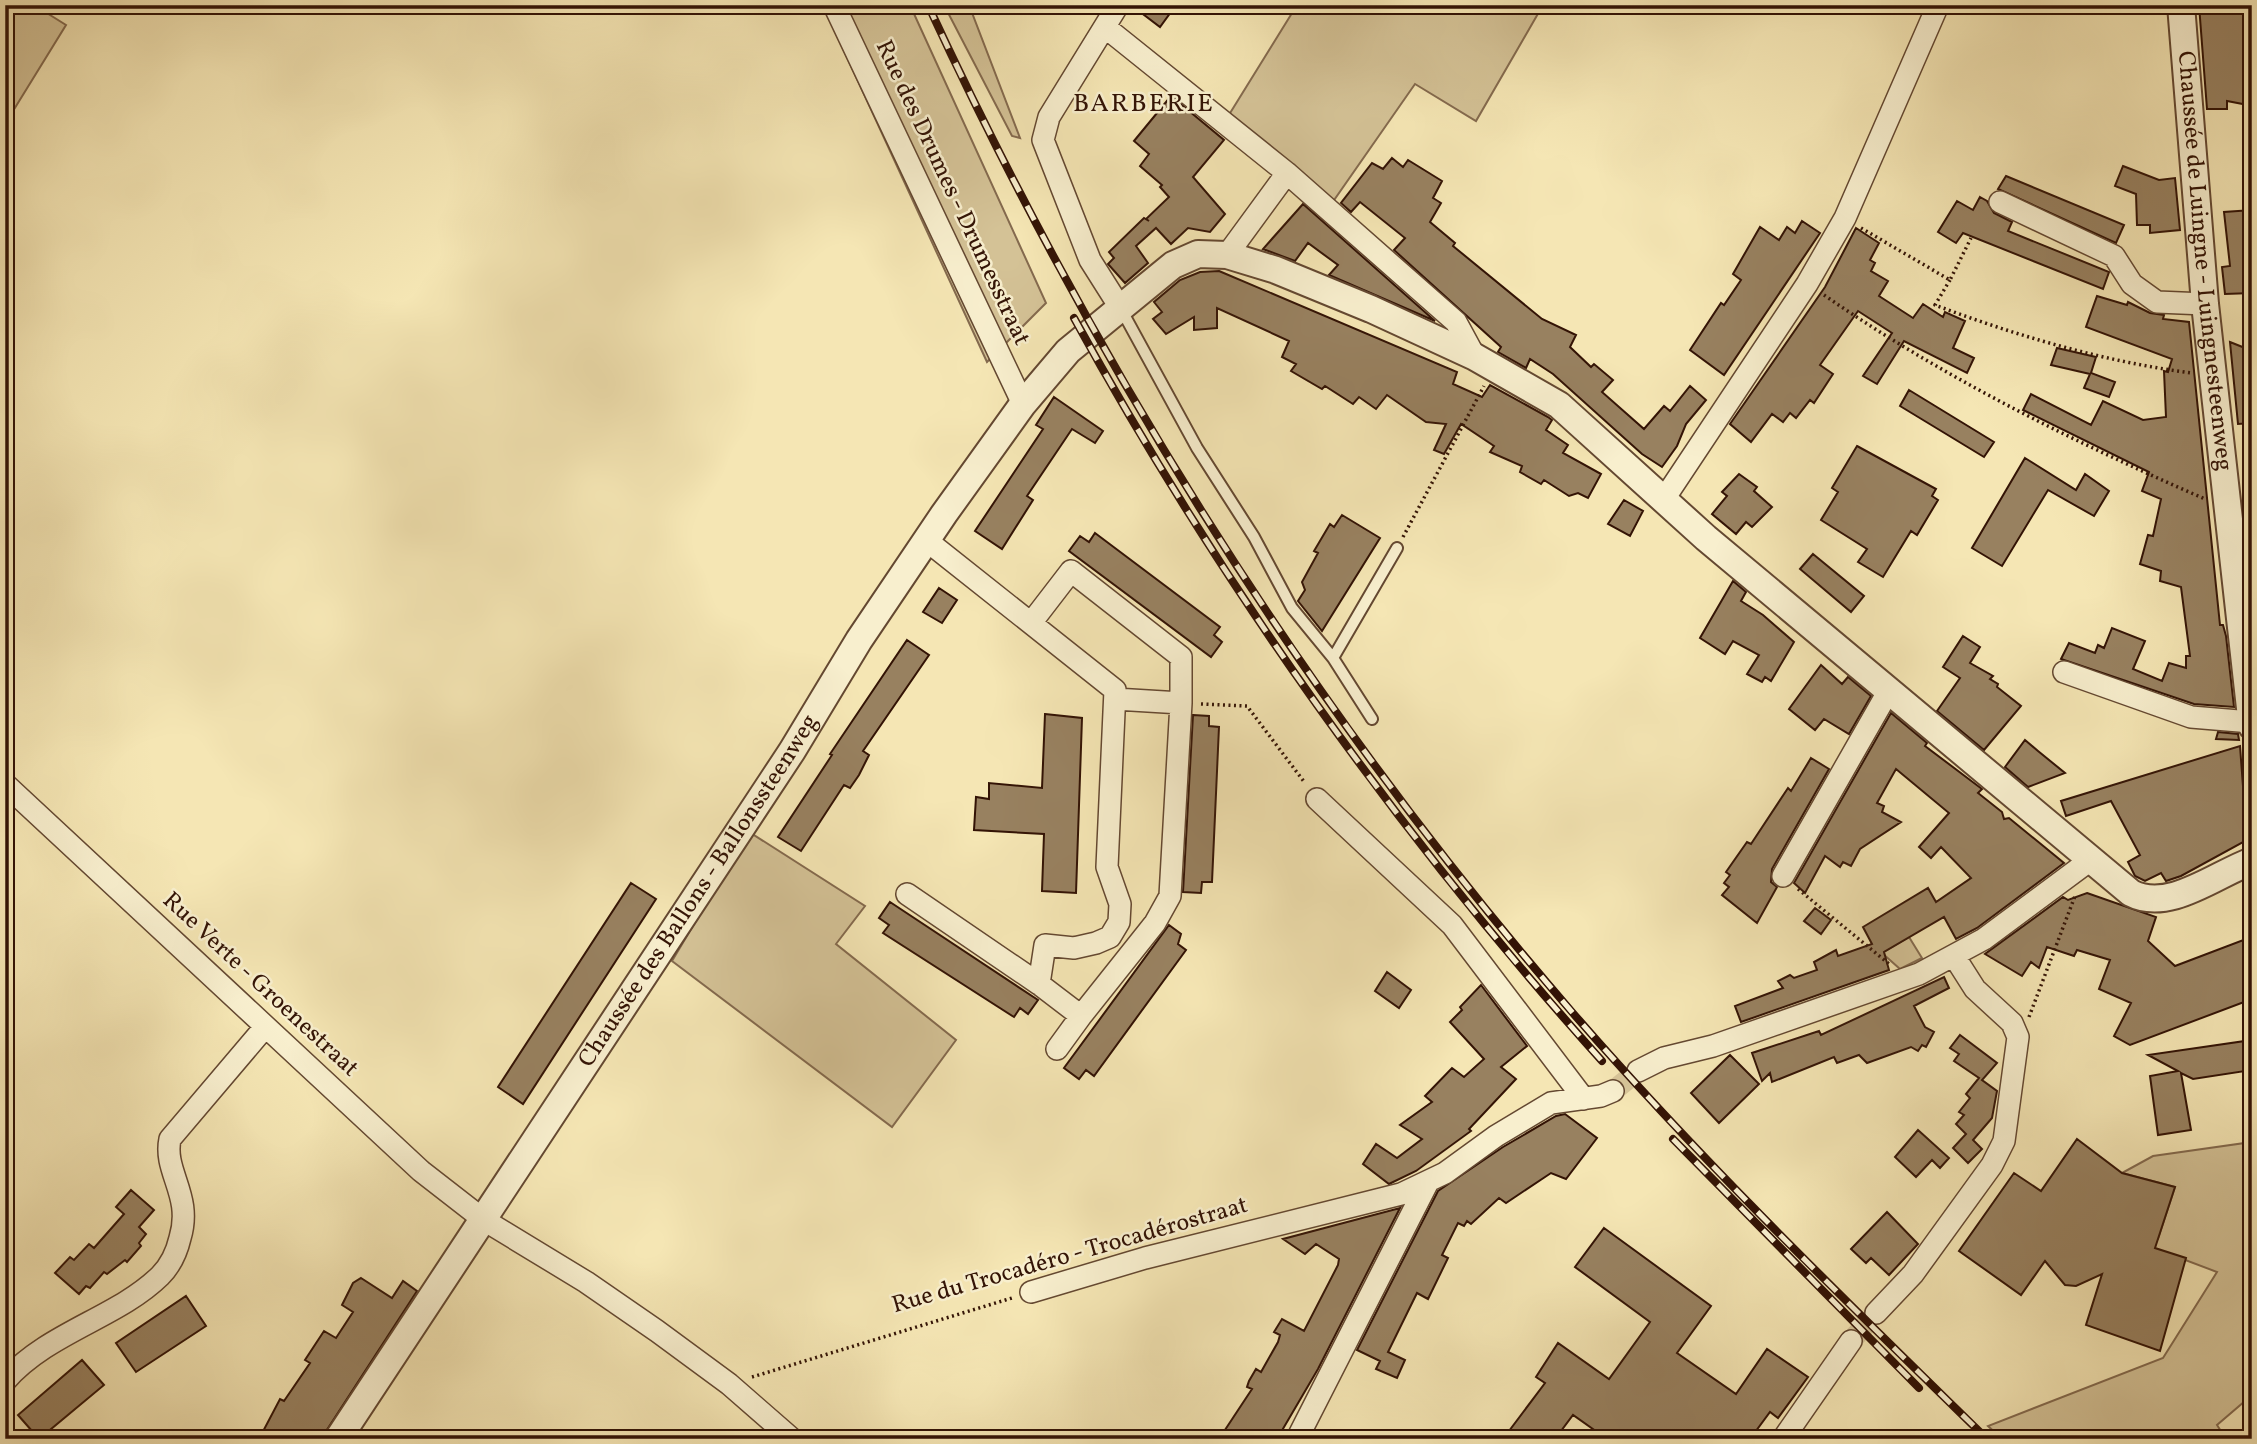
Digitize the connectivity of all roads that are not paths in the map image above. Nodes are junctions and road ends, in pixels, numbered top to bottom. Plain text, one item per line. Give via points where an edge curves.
1 (834, 5) edge
2 (1118, 5) edge
3 (1938, 5) edge
4 (2181, 5) edge
5 (1105, 26) junction
6 (1287, 173) junction
7 (2000, 202) dead end
8 (1227, 255) junction
9 (2205, 304) junction
10 (1121, 309) junction
11 (1484, 363) junction
12 (1023, 404) junction
13 (1664, 499) junction
14 (926, 540) junction
15 (1396, 548) road end
16 (1031, 623) junction
17 (2247, 638) edge
18 (1333, 658) junction
19 (2064, 672) dead end
20 (1888, 692) junction
21 (1115, 699) junction
22 (1181, 703) junction
23 (1372, 719) dead end
24 (2251, 724) edge
25 (5, 784) edge
26 (1317, 799) road end
27 (2089, 861) junction
28 (2252, 861) edge
29 (1783, 876) road end
30 (906, 894) dead end
31 (1954, 956) junction
32 (1039, 984) junction
33 (1081, 1016) junction
34 (265, 1027) junction
35 (1057, 1049) dead end
36 (1638, 1071) tunnel mouth
37 (1613, 1091) tunnel mouth
38 (1584, 1099) junction
39 (1427, 1184) junction
40 (484, 1220) junction
41 (1031, 1292) road end
42 (1876, 1313) tunnel mouth
43 (1852, 1341) tunnel mouth
44 (8, 1373) edge
45 (338, 1439) edge
46 (792, 1439) edge
47 (1297, 1439) edge
48 (1783, 1439) edge

1 - 12 street, Rue des Drumes - Drumesstraat
2 - 5 street
3 - 13 street via 1844,218 1807,284
4 - 9 street, Chaussée de Luingne - Luingnesteenweg
5 - 6 street
5 - 10 street via 1049,117 1043,140 1090,260
6 - 8 street
6 - 11 street via 1456,322
7 - 9 street via 2114,256 2132,284 2157,302
8 - 10 street, Chaussée des Ballons - Ballonssteenweg via 1198,254 1173,265
8 - 11 street, Chaussée des Ballons - Ballonssteenweg via 1276,270
9 - 17 street, Chaussée de Luingne - Luingnesteenweg via 2226,509
10 - 12 street, Chaussée des Ballons - Ballonssteenweg via 1068,351
10 - 18 lane via 1292,608
11 - 13 street, Chaussée des Ballons - Ballonssteenweg via 1559,404
12 - 14 street, Chaussée des Ballons - Ballonssteenweg
13 - 20 street, Chaussée des Ballons - Ballonssteenweg
14 - 16 street
14 - 40 street, Chaussée des Ballons - Ballonssteenweg
15 - 18 lane
16 - 21 street via 1115,690
16 - 22 street via 1070,571 1181,657
17 - 24 street, Chaussée de Luingne - Luingnesteenweg
18 - 23 lane
19 - 24 street via 2191,717
20 - 27 street, Chaussée des Ballons - Ballonssteenweg
20 - 29 street
21 - 22 street
21 - 32 street via 1107,867 1120,904 1119,922 1110,937 1096,943 1074,948 1045,945
22 - 33 street via 1170,896 1155,923
25 - 34 street, Rue Verte - Groenestraat
26 - 38 street via 1452,925
27 - 28 street, Chaussée des Ballons - Ballonssteenweg via 2130,893 2155,900
27 - 31 street
30 - 32 street
31 - 36 street via 1907,979
31 - 42 street via 1975,989 2012,1023 2018,1037 2004,1141 1992,1165 1913,1274
32 - 33 street
33 - 35 street
34 - 40 street, Rue Verte - Groenestraat via 421,1171
34 - 44 street via 170,1139 170,1162 181,1188 183,1222 177,1249 160,1275
37 - 38 street, Rue du Trocadéro - Trocadérostraat
38 - 39 street, Rue du Trocadéro - Trocadérostraat via 1550,1103
39 - 41 street, Rue du Trocadéro - Trocadérostraat
39 - 47 street
40 - 45 street, Chaussée des Ballons - Ballonssteenweg
40 - 46 street, Rue Verte - Groenestraat via 586,1282 729,1384
43 - 48 street

